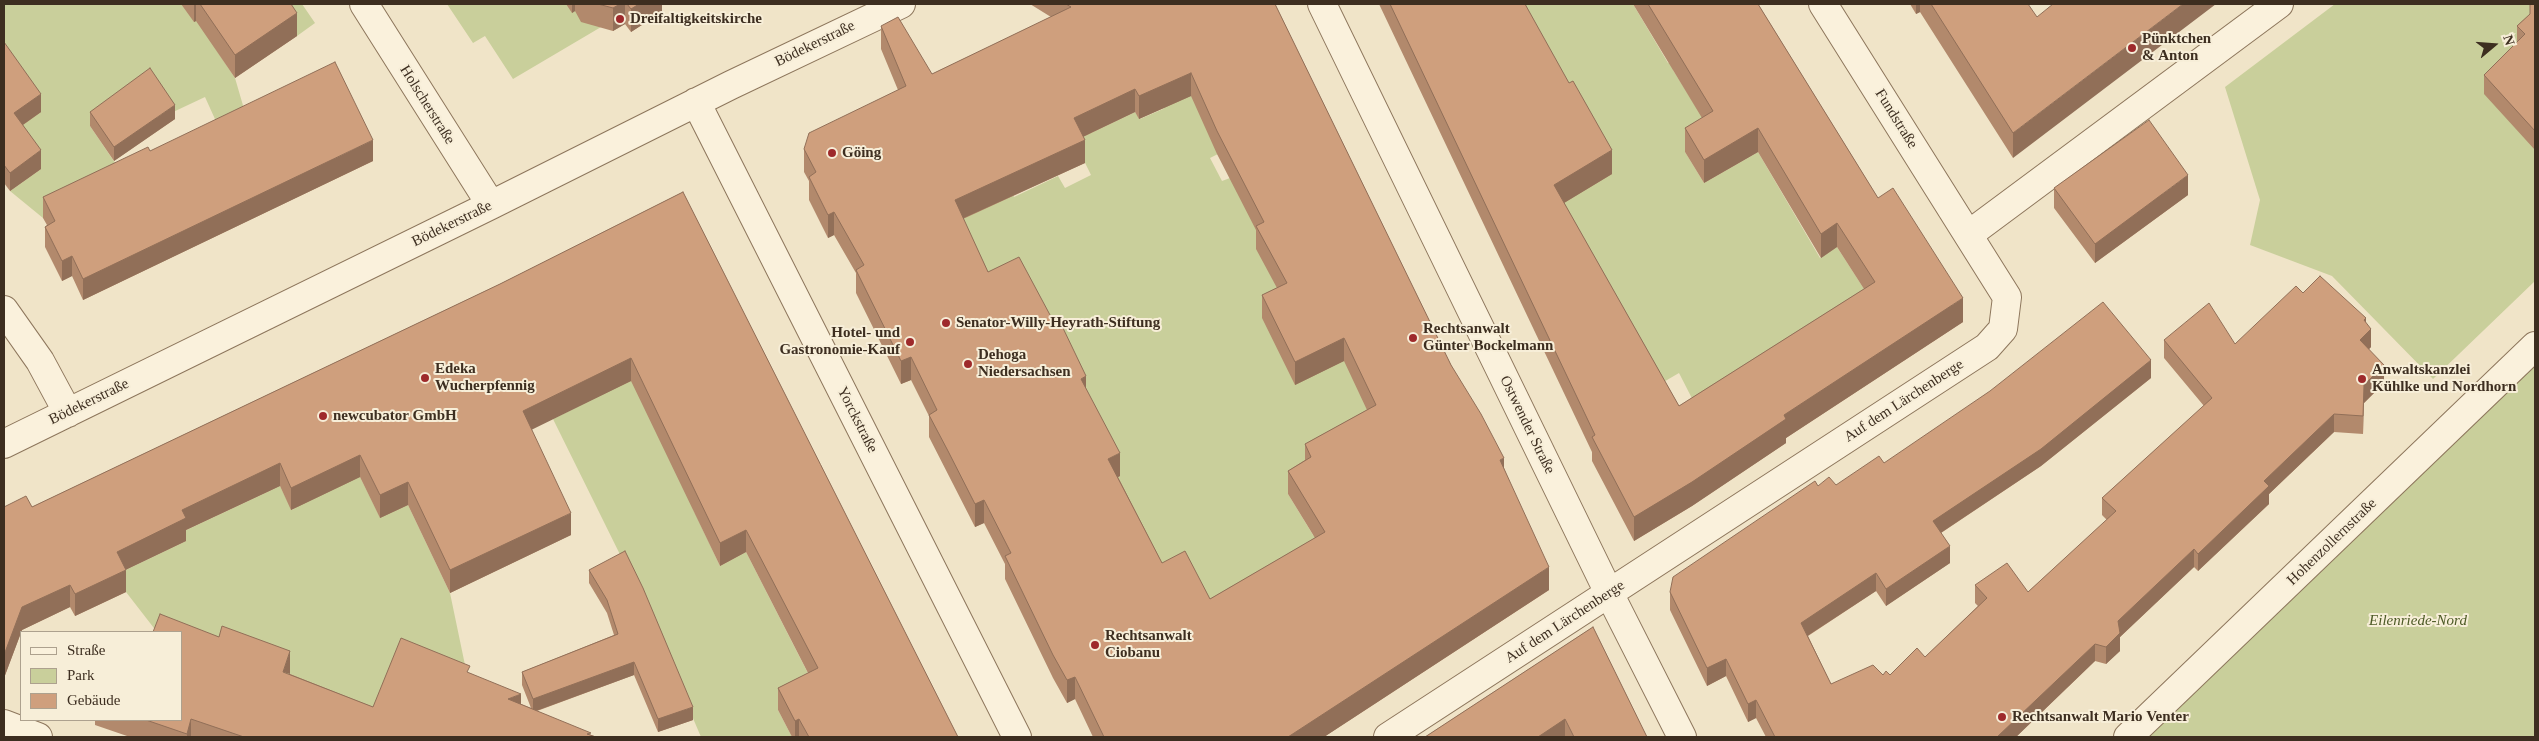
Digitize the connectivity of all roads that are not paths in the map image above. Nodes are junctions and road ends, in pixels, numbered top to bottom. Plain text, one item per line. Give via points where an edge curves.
1 (364, 4) edge
2 (901, 4) edge
3 (1322, 4) edge
4 (1823, 4) edge
5 (2280, 4) edge
6 (696, 102) junction
7 (491, 205) junction
8 (1968, 235) junction
9 (4, 310) edge
10 (2535, 346) edge
11 (68, 412) junction
12 (4, 444) edge
13 (1609, 593) junction
14 (4, 724) edge
15 (38, 737) edge
16 (1017, 737) edge
17 (1388, 737) edge
18 (1682, 737) edge
19 (2128, 737) edge

1 - 7 street, Holscherstraße
2 - 6 street, Bödekerstraße
3 - 13 street, Ostwender Straße
4 - 8 street, Fundstraße
5 - 8 street
6 - 7 street, Bödekerstraße
6 - 16 street, Yorckstraße
7 - 11 street, Bödekerstraße
8 - 13 street, Auf dem Lärchenberge via 2007,297 2003,330 1987,347
9 - 11 street via 40,361
10 - 19 street, Hohenzollernstraße
11 - 12 street, Bödekerstraße
13 - 17 street, Auf dem Lärchenberge
13 - 18 street, Ostwender Straße
14 - 15 street

